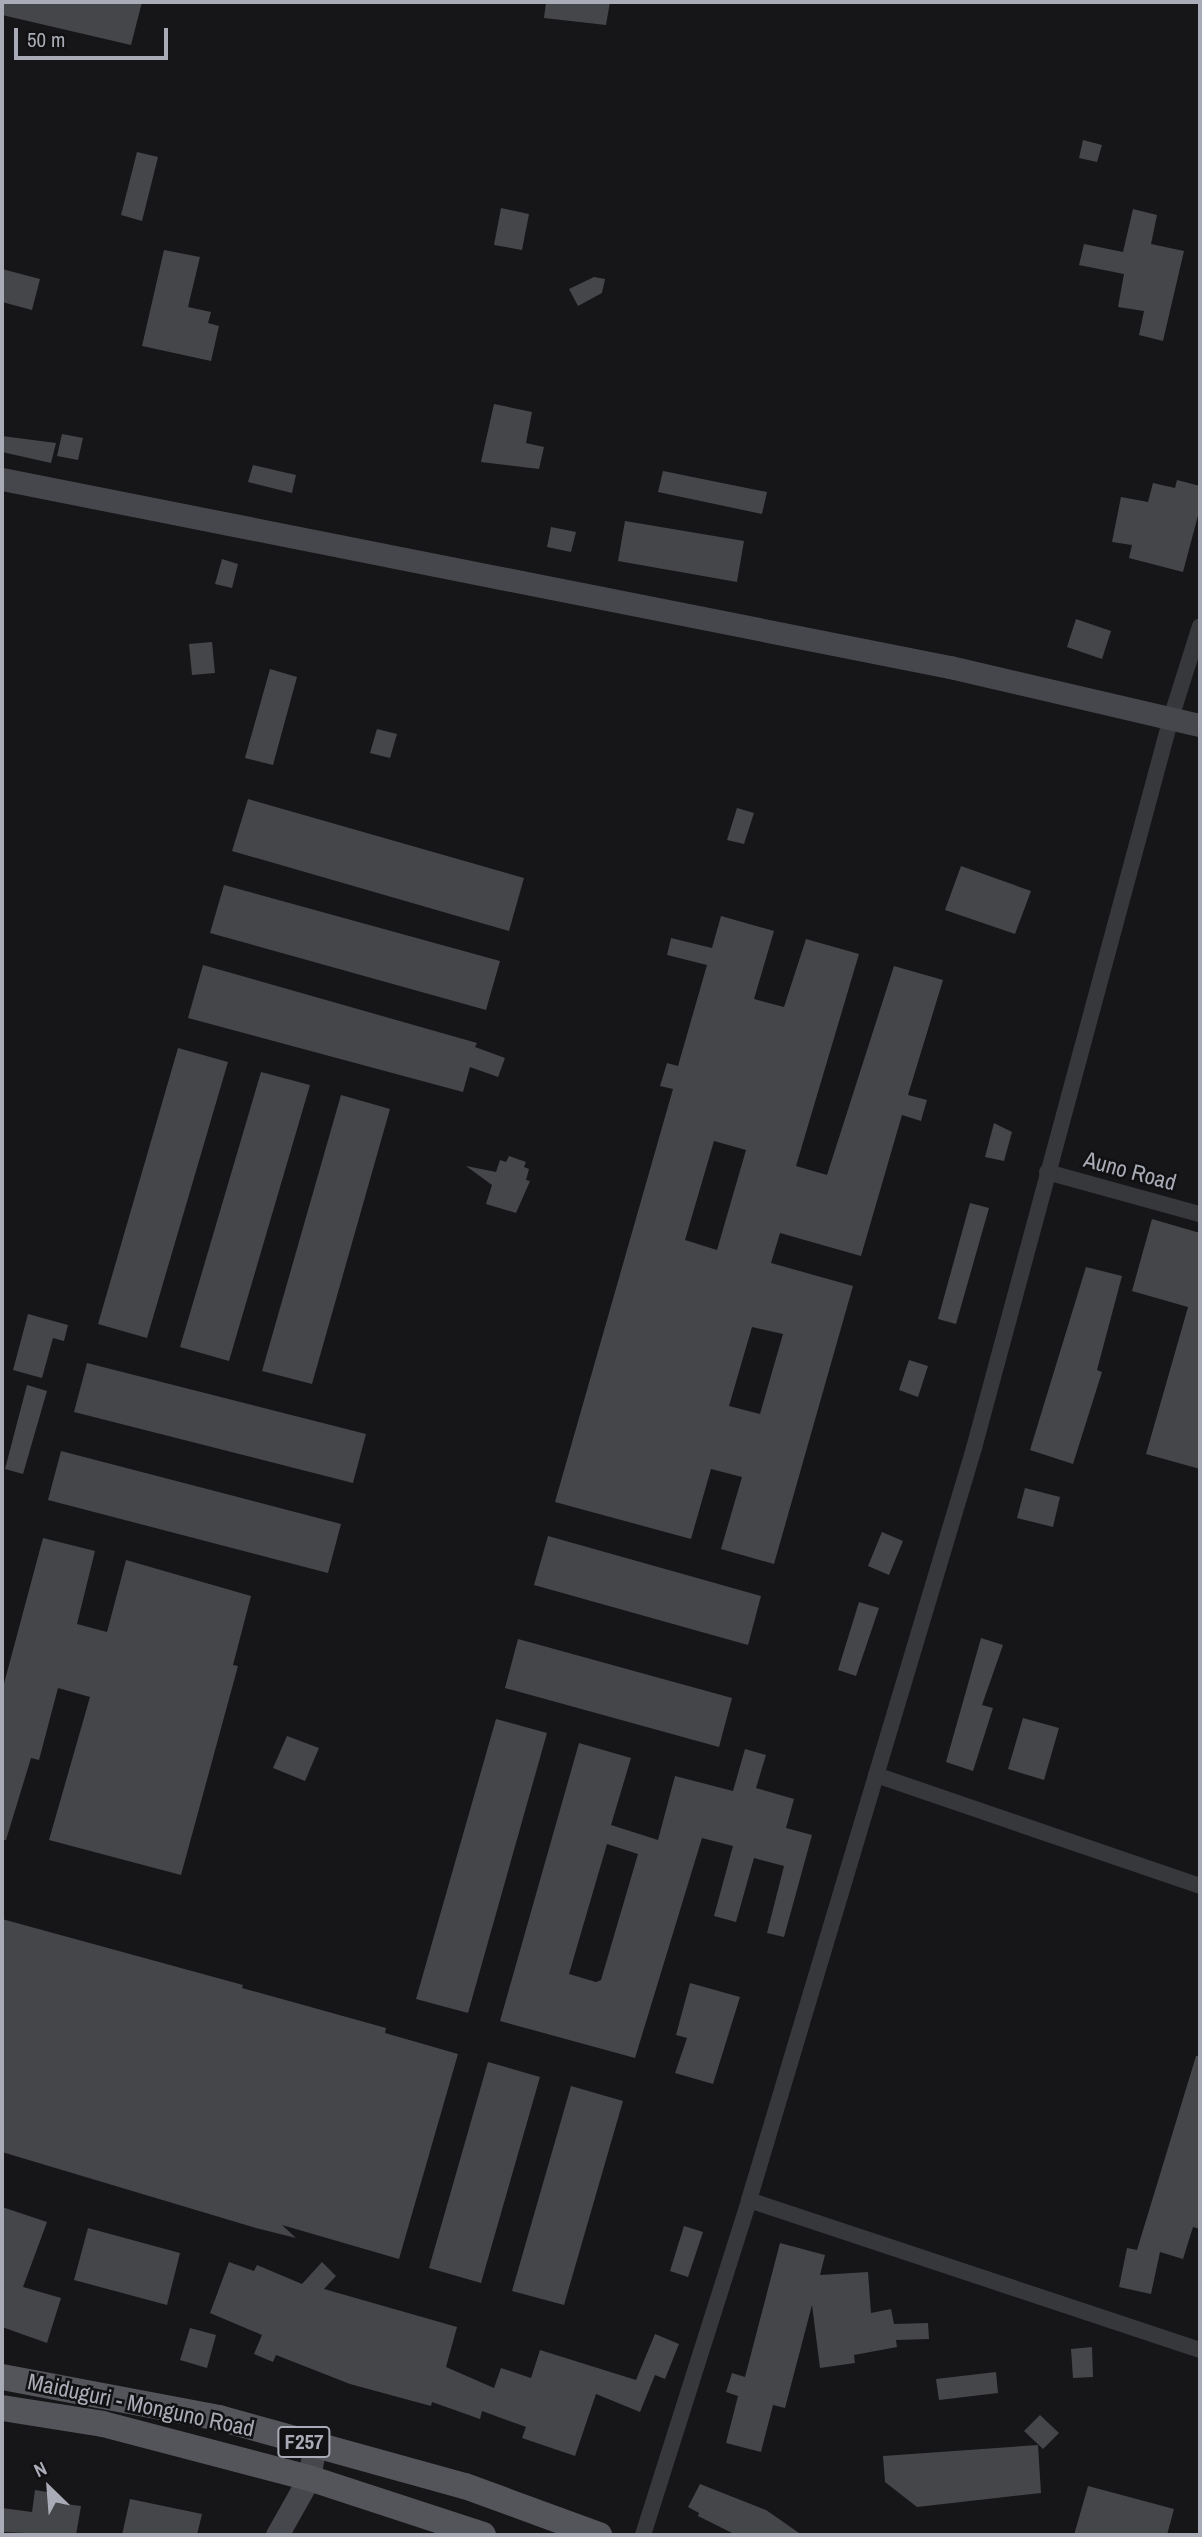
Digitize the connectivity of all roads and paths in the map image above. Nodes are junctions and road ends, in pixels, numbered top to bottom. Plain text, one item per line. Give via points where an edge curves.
1 (2, 479) edge
2 (1200, 626) edge
3 (1171, 718) junction
4 (1200, 725) edge
5 (1047, 1172) junction
6 (1200, 1214) edge
7 (876, 1775) junction
8 (1200, 1886) edge
9 (749, 2200) junction
10 (1200, 2350) edge
11 (2, 2377) edge
12 (2, 2408) edge
13 (315, 2445) junction
14 (309, 2478) junction
15 (277, 2535) edge
16 (483, 2535) edge
17 (599, 2535) edge
18 (643, 2535) edge

1 - 3 street via 950,667
2 - 3 street
3 - 4 street
3 - 5 street
5 - 6 street, Auno Road
5 - 7 street via 974,1448
7 - 8 street
7 - 9 street
9 - 10 street
9 - 18 street
11 - 13 main road, Maiduguri - Monguno Road / F257 via 219,2417
12 - 14 main road, Maiduguri - Monguno Road / F257 via 103,2424
13 - 14 street
13 - 17 main road, Maiduguri - Monguno Road / F257 via 465,2486
14 - 15 street
14 - 16 main road, Maiduguri - Monguno Road / F257

